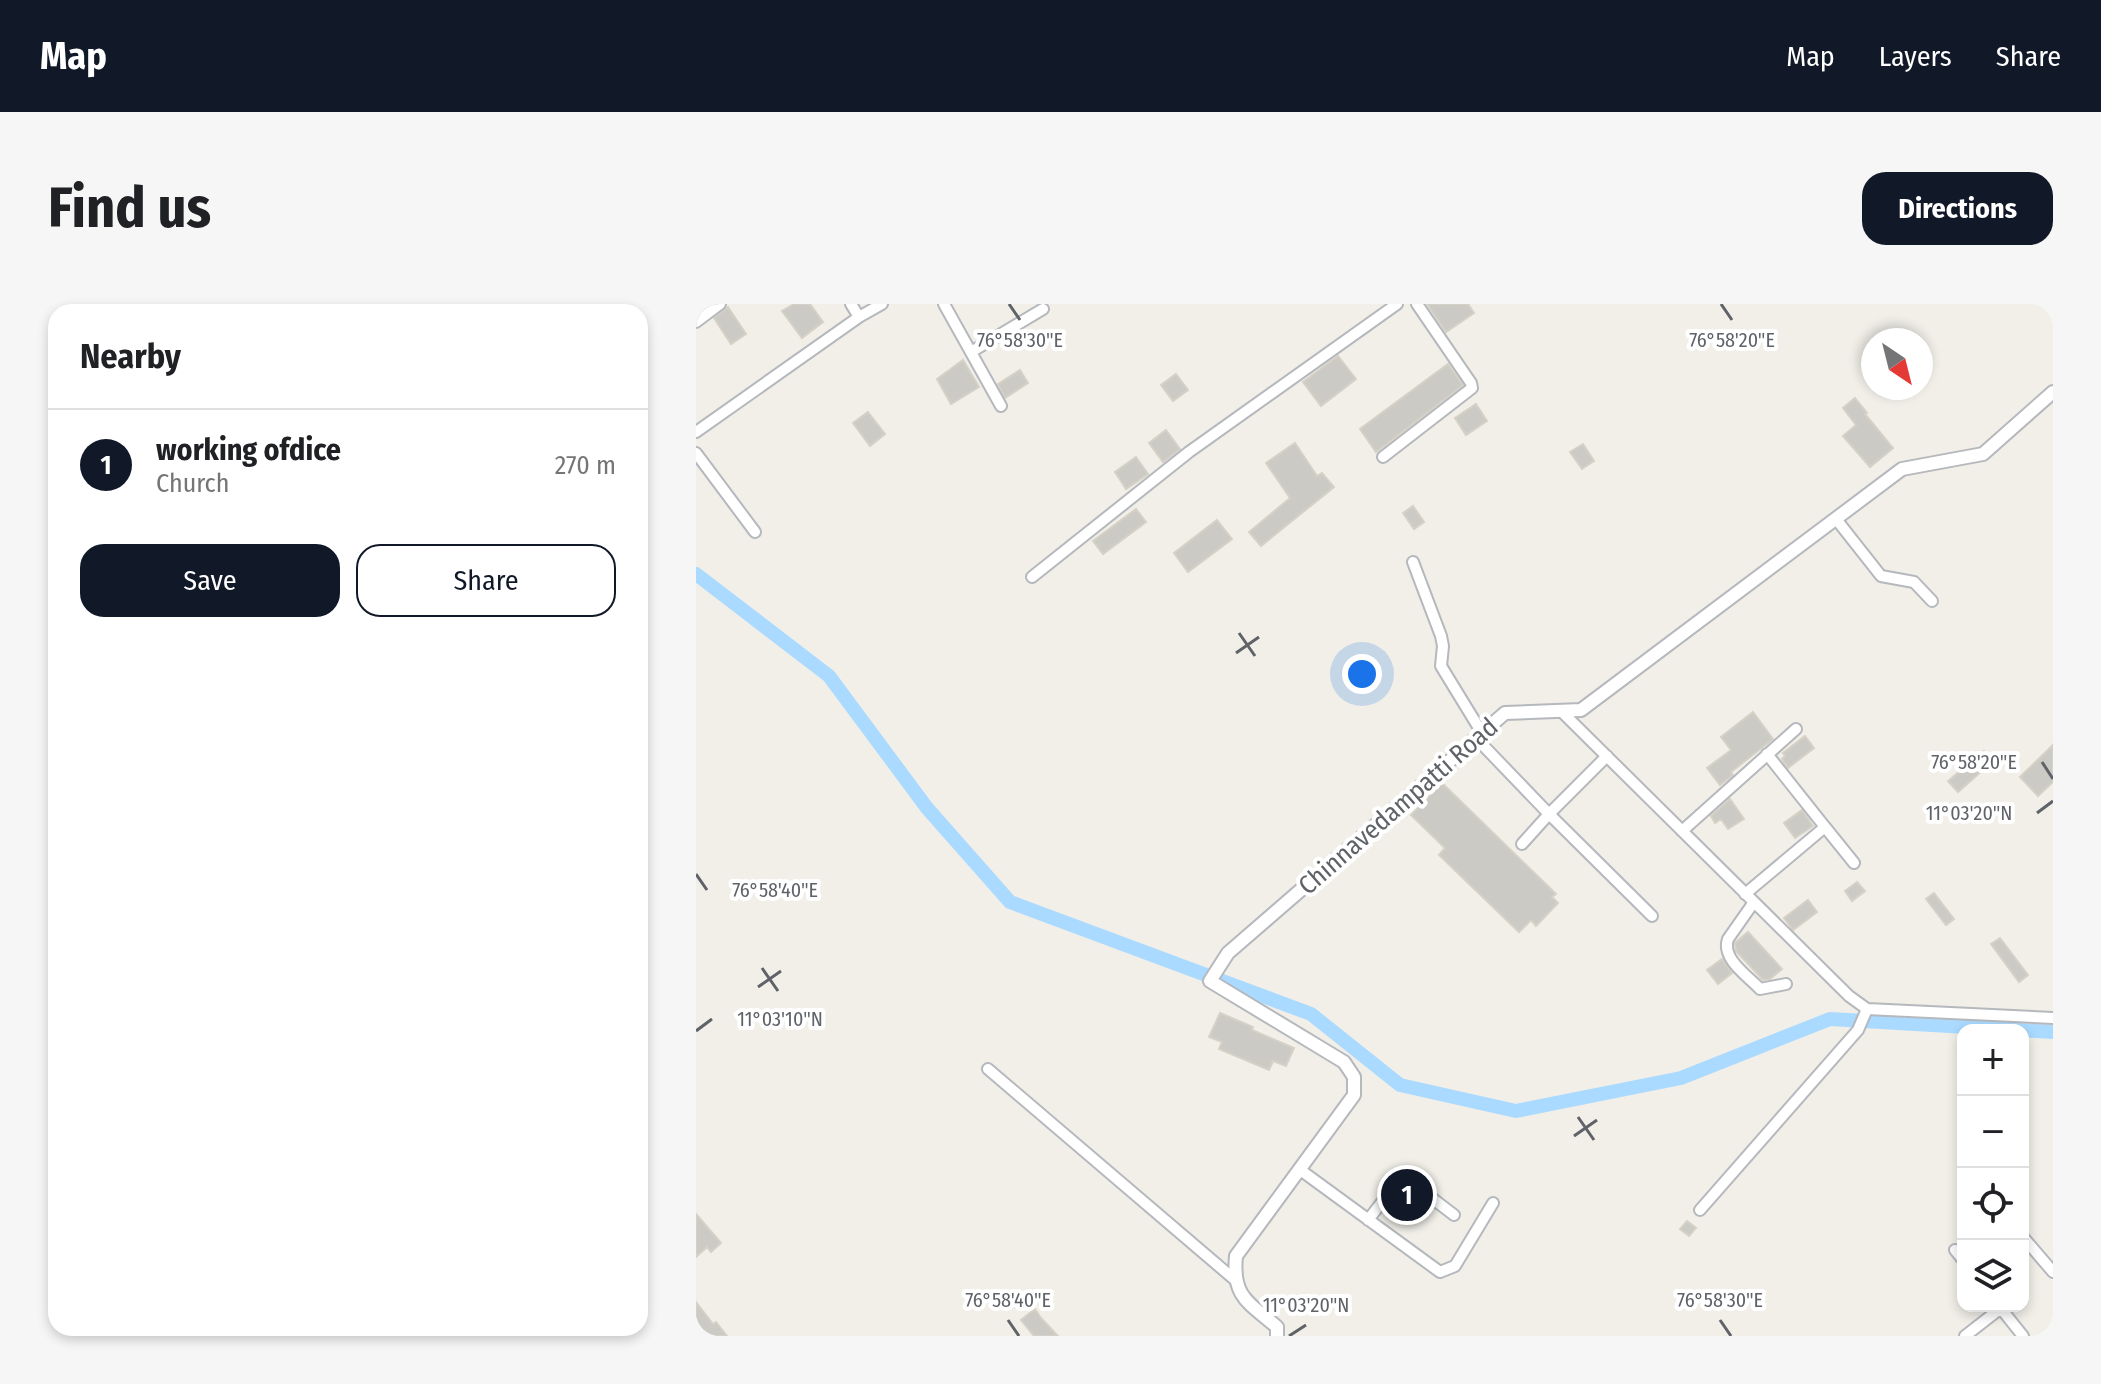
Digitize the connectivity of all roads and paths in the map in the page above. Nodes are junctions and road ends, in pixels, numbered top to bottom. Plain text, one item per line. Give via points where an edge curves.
1 (720, 304) edge
2 (851, 304) edge
3 (882, 304) edge
4 (944, 304) edge
5 (1397, 304) edge
6 (1417, 304) edge
7 (1045, 306) edge
8 (859, 317) junction
9 (696, 322) edge
10 (971, 352) junction
11 (2053, 392) edge
12 (1001, 406) dead end
13 (696, 432) edge
14 (696, 453) edge
15 (1383, 457) dead end
16 (1836, 519) junction
17 (755, 532) dead end
18 (1413, 562) dead end
19 (1032, 577) dead end
20 (1932, 601) dead end
21 (1561, 711) junction
22 (1796, 729) dead end
23 (1479, 736) junction
24 (1767, 754) junction
25 (1607, 756) junction
26 (1549, 814) junction
27 (1825, 827) junction
28 (1682, 831) junction
29 (1522, 844) dead end
30 (1854, 863) dead end
31 (1750, 898) junction
32 (1652, 916) dead end
33 (1786, 984) dead end
34 (1866, 1009) junction
35 (2053, 1018) edge
36 (988, 1069) dead end
37 (1299, 1169) junction
38 (1493, 1203) dead end
39 (1700, 1210) dead end
40 (1454, 1215) dead end
41 (1368, 1220) junction
42 (2026, 1240) edge
43 (1955, 1250) dead end
44 (1957, 1252) edge
45 (2053, 1272) edge
46 (1234, 1279) junction
47 (1994, 1312) edge
48 (2004, 1312) edge
49 (1277, 1336) edge
50 (1965, 1336) edge
51 (2023, 1336) edge

1 - 9 street
2 - 8 street
3 - 8 street
4 - 10 street
5 - 19 street via 1189,452
6 - 15 street via 1472,388
7 - 10 street
8 - 13 street
10 - 12 street
11 - 16 street, Chinnavedampatti Road via 1983,454 1902,469
14 - 17 street
16 - 20 street via 1881,576 1914,582
16 - 21 street, Chinnavedampatti Road via 1581,710
18 - 23 street via 1441,636 1441,666
21 - 23 street, Chinnavedampatti Road via 1505,713
21 - 25 street
22 - 24 street
23 - 26 street
23 - 37 street, Chinnavedampatti Road via 1228,953 1210,981 1344,1062 1354,1077 1354,1095
24 - 27 street
24 - 28 street
25 - 26 street
25 - 28 street
26 - 29 street
26 - 32 street
27 - 30 street
27 - 31 street
28 - 31 street
31 - 33 street via 1728,939 1727,955 1760,989
31 - 34 street
34 - 35 street
34 - 39 street via 1858,1030
36 - 46 street
37 - 41 street
37 - 46 street, Chinnavedampatti Road via 1236,1256
38 - 41 street via 1455,1266 1440,1272
40 - 41 street via 1407,1179 1400,1180
42 - 45 street
43 - 44 street
46 - 49 street via 1243,1298 1277,1327
47 - 50 street
48 - 51 street

